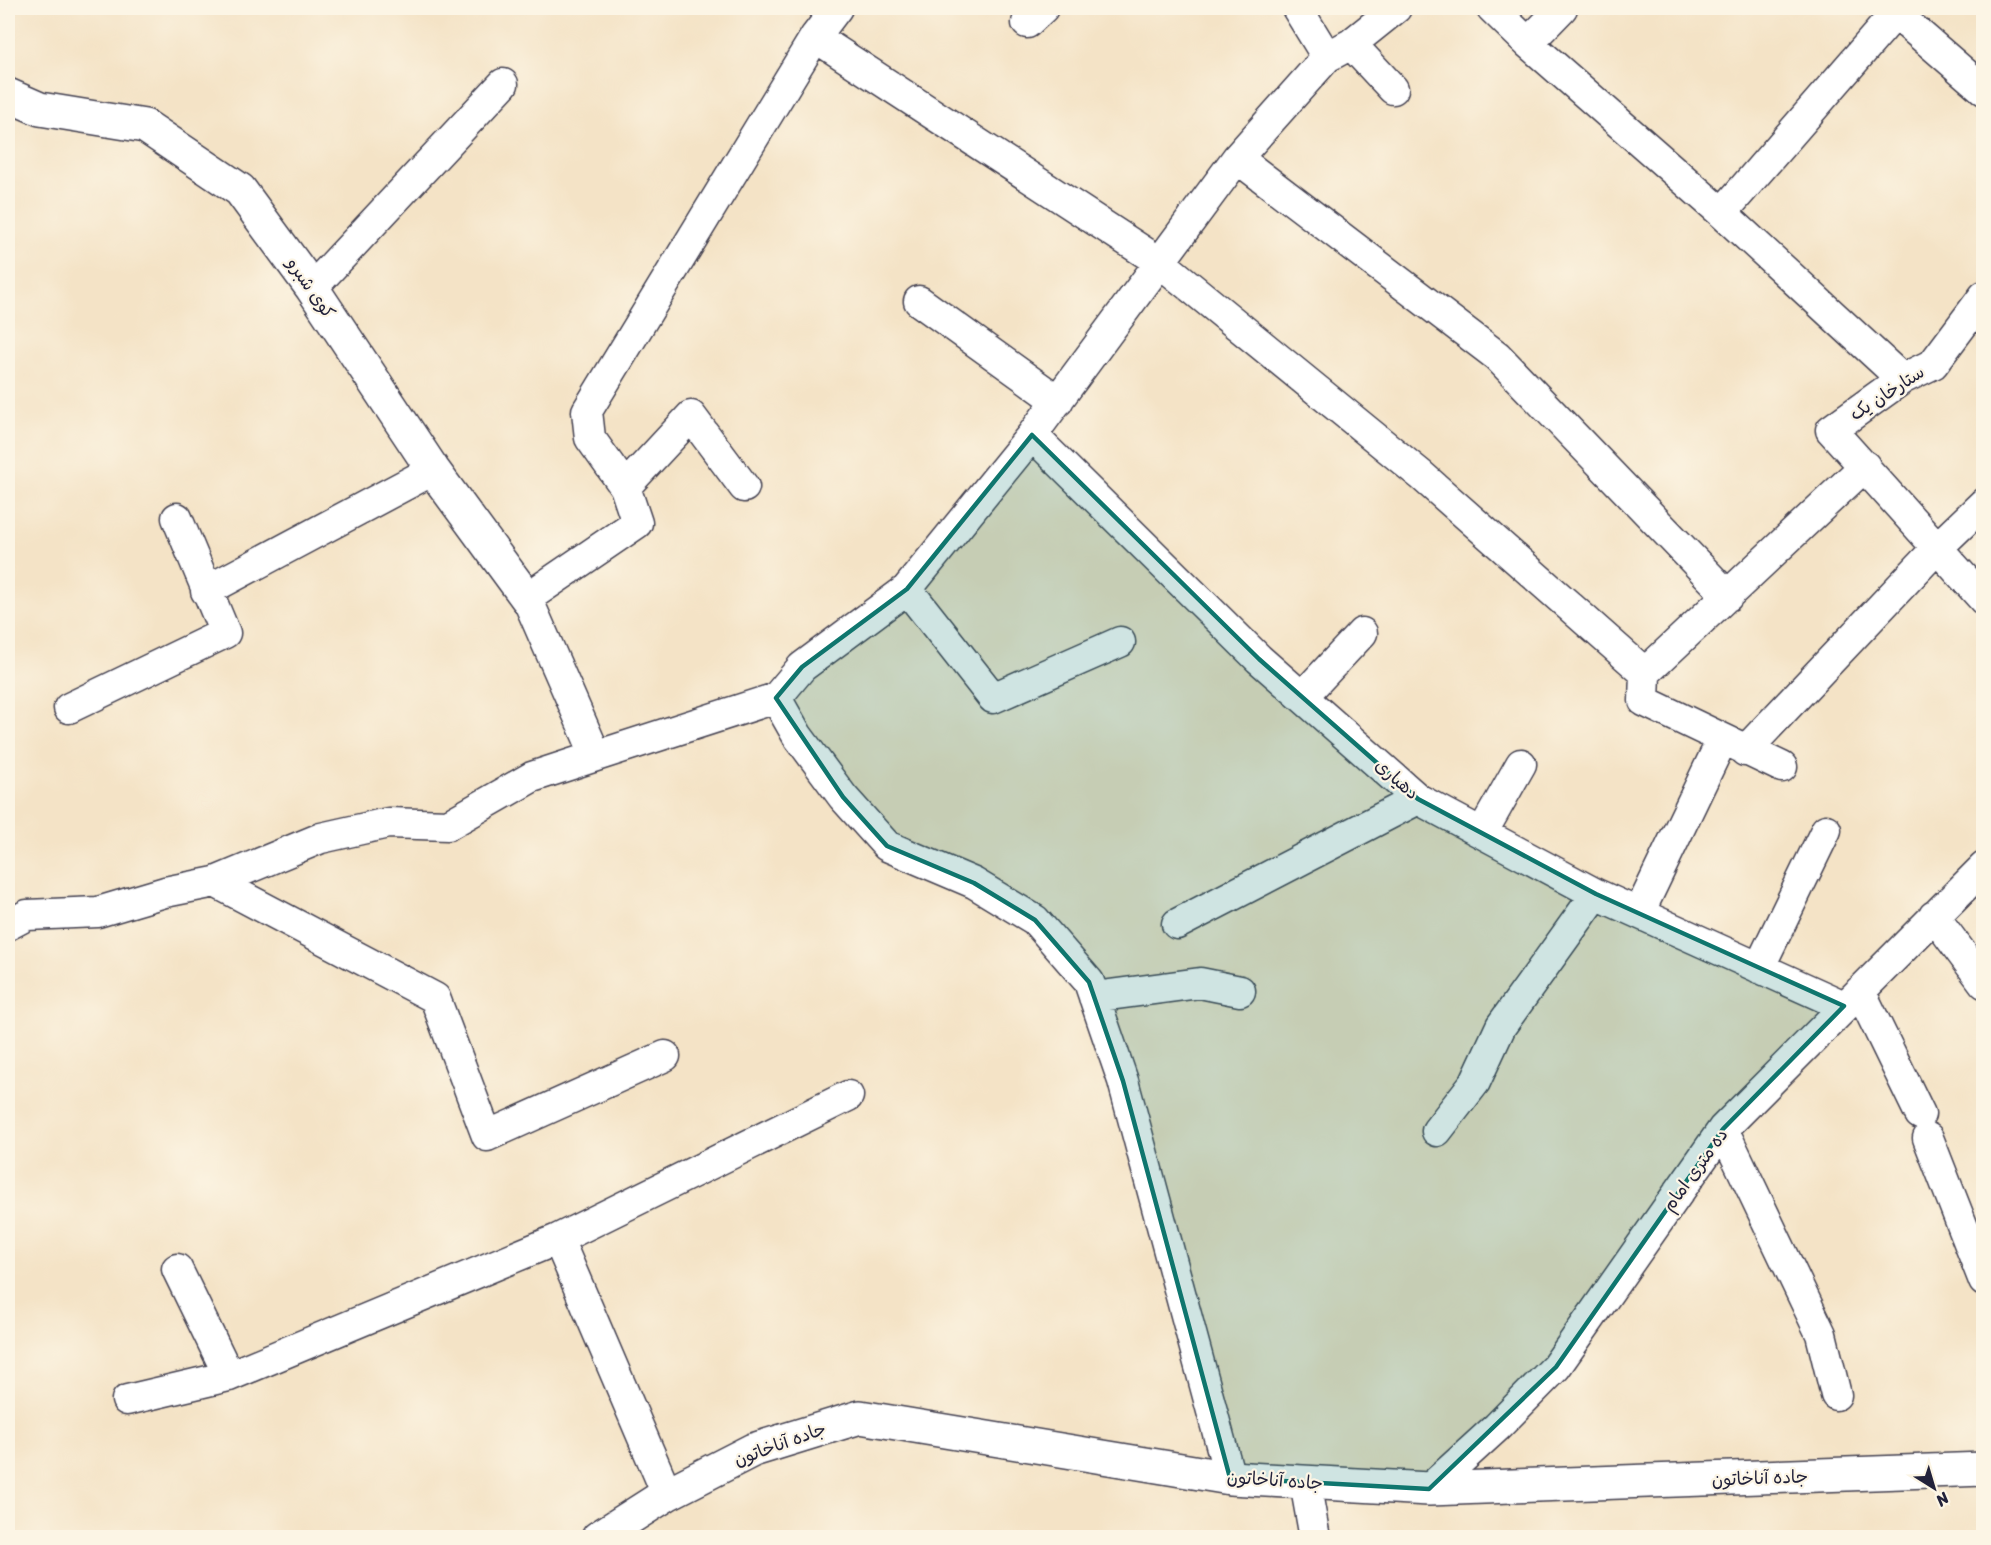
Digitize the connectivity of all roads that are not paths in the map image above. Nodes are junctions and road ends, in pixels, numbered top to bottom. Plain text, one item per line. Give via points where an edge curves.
1 (837, 8) edge
2 (1297, 8) edge
3 (1396, 8) edge
4 (1492, 8) edge
5 (1562, 8) edge
6 (1898, 10) edge
7 (815, 37) junction
8 (1528, 43) junction
9 (1339, 51) junction
10 (503, 84) dead end
11 (1394, 89) dead end
12 (1983, 90) edge
13 (8, 95) edge
14 (1237, 158) junction
15 (1722, 213) junction
16 (1161, 263) junction
17 (312, 288) junction
18 (1983, 296) edge
19 (919, 301) dead end
20 (1902, 379) junction
21 (1058, 401) junction
22 (1032, 435) junction
23 (1865, 466) junction
24 (433, 470) junction
25 (626, 487) junction
26 (744, 487) dead end
27 (1983, 503) edge
28 (177, 518) dead end
29 (1937, 548) junction
30 (908, 589) junction
31 (206, 591) junction
32 (1728, 596) junction
33 (527, 598) junction
34 (1983, 600) edge
35 (1362, 633) dead end
36 (1120, 642) dead end
37 (1645, 673) junction
38 (1303, 696) junction
39 (776, 698) junction
40 (69, 708) dead end
41 (1734, 745) junction
42 (596, 756) junction
43 (1521, 764) dead end
44 (1782, 767) dead end
45 (1418, 799) junction
46 (1826, 830) dead end
47 (1482, 833) junction
48 (1983, 867) edge
49 (215, 882) junction
50 (1596, 894) junction
51 (1639, 913) junction
52 (1934, 916) junction
53 (1177, 924) dead end
54 (8, 925) edge
55 (1759, 968) junction
56 (1983, 983) edge
57 (1240, 991) dead end
58 (1094, 998) junction
59 (1852, 999) junction
60 (665, 1056) dead end
61 (848, 1096) dead end
62 (1724, 1129) junction
63 (1437, 1131) dead end
64 (558, 1239) junction
65 (177, 1269) dead end
66 (1983, 1281) edge
67 (229, 1376) junction
68 (1836, 1395) dead end
69 (127, 1400) dead end
70 (1983, 1469) edge
71 (1230, 1478) junction
72 (1305, 1482) junction
73 (1428, 1490) junction
74 (667, 1494) junction
75 (598, 1538) edge
76 (1315, 1538) edge

1 - 7 street
2 - 9 street
3 - 9 street
4 - 8 street
5 - 8 street
6 - 12 street
6 - 15 street
7 - 16 street
7 - 25 street via 587,411 590,438
8 - 15 street
9 - 11 street
9 - 14 street
10 - 17 street
13 - 17 street, کوی شبرو via 40,109 145,126 240,190
14 - 16 street
14 - 32 street via 1497,356
15 - 20 street
16 - 21 street
16 - 37 street via 1421,475
17 - 24 street, کوی شبرو
18 - 20 street, ستارخان یک via 1933,364
19 - 21 street
20 - 23 street, ستارخان یک via 1831,430
21 - 22 street
22 - 30 street
22 - 38 street, دهیاری via 1259,659
23 - 29 street
23 - 32 street
24 - 31 street
24 - 33 street, کوی شبرو
25 - 26 street via 691,416
25 - 33 street via 637,523
27 - 29 street
28 - 31 street
29 - 34 street
29 - 41 street
30 - 36 street via 993,698
30 - 39 street via 802,667
31 - 40 street via 225,633
32 - 37 street
33 - 42 street
35 - 38 street
37 - 41 street via 1644,701
38 - 45 street, دهیاری
39 - 42 street
39 - 58 street via 797,735 843,797 887,846 974,884 1035,920 1089,982
41 - 44 street
41 - 51 street
42 - 49 street via 532,777 448,825 388,823 321,838
43 - 47 street
45 - 47 street, دهیاری
45 - 53 street
46 - 55 street
47 - 50 street, دهیاری
48 - 52 street, ده متری امام
49 - 54 street via 98,912 27,915
49 - 60 street via 435,998 488,1136
50 - 51 street, دهیاری
50 - 63 street via 1501,1026 1475,1082
51 - 55 street, دهیاری
52 - 56 street
52 - 59 street, ده متری امام
55 - 59 street, دهیاری
57 - 58 street via 1200,983
58 - 71 street via 1123,1081
59 - 62 street, ده متری امام
59 - 66 street via 1924,1126
61 - 64 street
62 - 68 street via 1821,1334
62 - 73 street, ده متری امام via 1556,1367
64 - 67 street
64 - 74 street
65 - 67 street
67 - 69 street
70 - 73 street, جاده آناخاتون
71 - 72 street, جاده آناخاتون
71 - 74 street, جاده آناخاتون via 860,1417 753,1450
72 - 73 street, جاده آناخاتون
72 - 76 street
74 - 75 street, جاده آناخاتون

